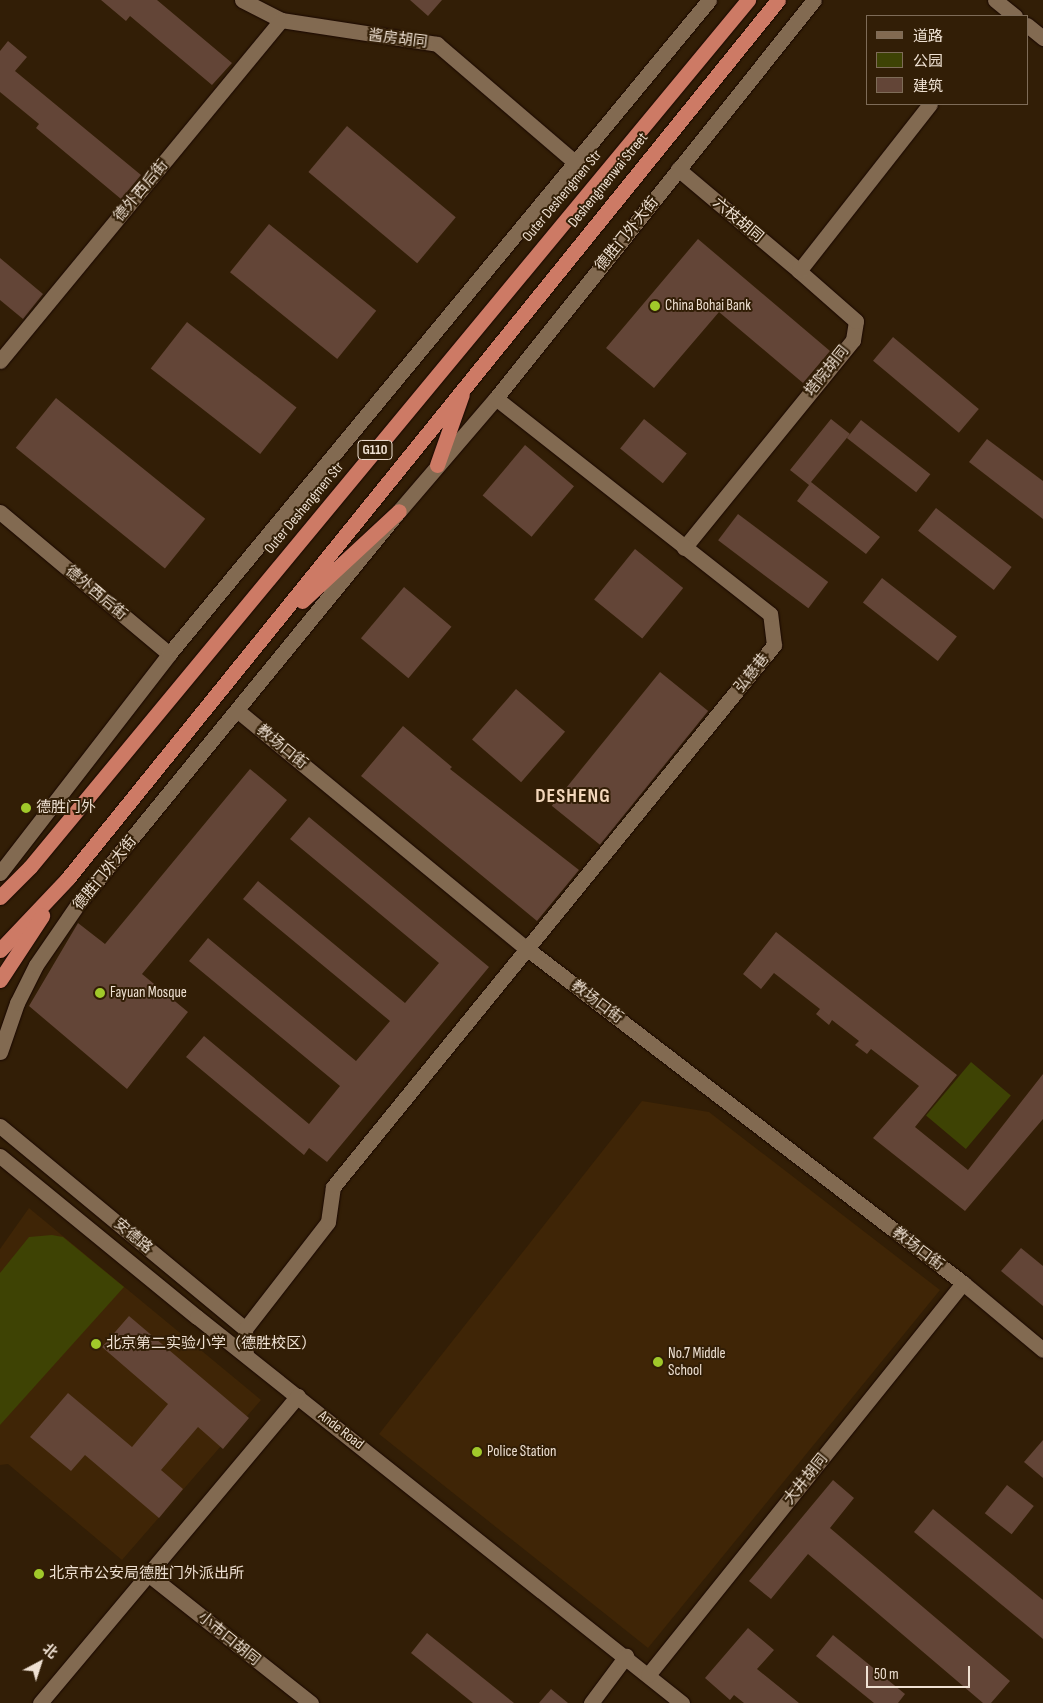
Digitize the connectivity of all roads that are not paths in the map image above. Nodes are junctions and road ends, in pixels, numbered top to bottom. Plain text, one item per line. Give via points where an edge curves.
1 (242, 0) edge
2 (709, 0) edge
3 (748, 0) edge
4 (778, 0) edge
5 (814, 0) edge
6 (281, 20) junction
7 (1028, 27) edge
8 (1043, 38) edge
9 (929, 105) edge
10 (576, 164) junction
11 (678, 169) junction
12 (799, 271) junction
13 (0, 361) edge
14 (466, 383) junction
15 (496, 398) junction
16 (437, 465) junction
17 (399, 511) junction
18 (0, 512) edge
19 (684, 548) junction
20 (264, 636) junction
21 (169, 654) junction
22 (238, 711) junction
23 (0, 873) edge
24 (68, 878) junction
25 (0, 897) edge
26 (526, 948) junction
27 (0, 950) edge
28 (0, 980) edge
29 (0, 1052) edge
30 (0, 1126) edge
31 (0, 1156) edge
32 (963, 1283) junction
33 (245, 1329) junction
34 (1043, 1350) edge
35 (246, 1355) junction
36 (298, 1396) junction
37 (148, 1574) junction
38 (626, 1656) junction
39 (648, 1675) junction
40 (40, 1703) edge
41 (311, 1703) edge
42 (591, 1703) edge
43 (682, 1703) edge

1 - 6 street, 酱房胡同
2 - 10 street, Outer Deshengmen Str
3 - 25 highway, Outer Deshengmen Str / G110 via 30,867
4 - 14 highway, Deshengmenwai Street / G110
5 - 11 street, 德胜门外大街
6 - 10 street, 酱房胡同 via 437,44
6 - 13 street, 德外西后街
7 - 8 street
9 - 12 street
10 - 21 street, Outer Deshengmen Str
11 - 12 street, 六枝胡同
11 - 15 street, 德胜门外大街
12 - 19 street, 塔院胡同 via 856,321 852,340
14 - 16 highway
14 - 20 highway, G110
15 - 16 street, 德胜门外大街
15 - 19 street, 弘慈巷
16 - 17 street
17 - 20 highway
17 - 22 street
18 - 21 street, 德外西后街
19 - 26 street, 弘慈巷 via 770,614 774,646
20 - 24 highway, G110
21 - 23 street, Outer Deshengmen Str
22 - 26 street, 教场口街
22 - 29 street, 德胜门外大街 via 78,904 36,965 17,1003
24 - 27 highway
24 - 28 highway
26 - 32 street, 教场口街
26 - 33 street, 弘慈巷 via 333,1187 328,1222
30 - 33 street, 安德路
31 - 35 street, Ande Road
32 - 34 street, 教场口街
32 - 39 street, 大井胡同
33 - 35 street
35 - 36 street, Ande Road
36 - 37 street
36 - 38 street, Ande Road
37 - 40 street
37 - 41 street, 小市口胡同
38 - 39 street, Ande Road
38 - 42 street
39 - 43 street, Ande Road

